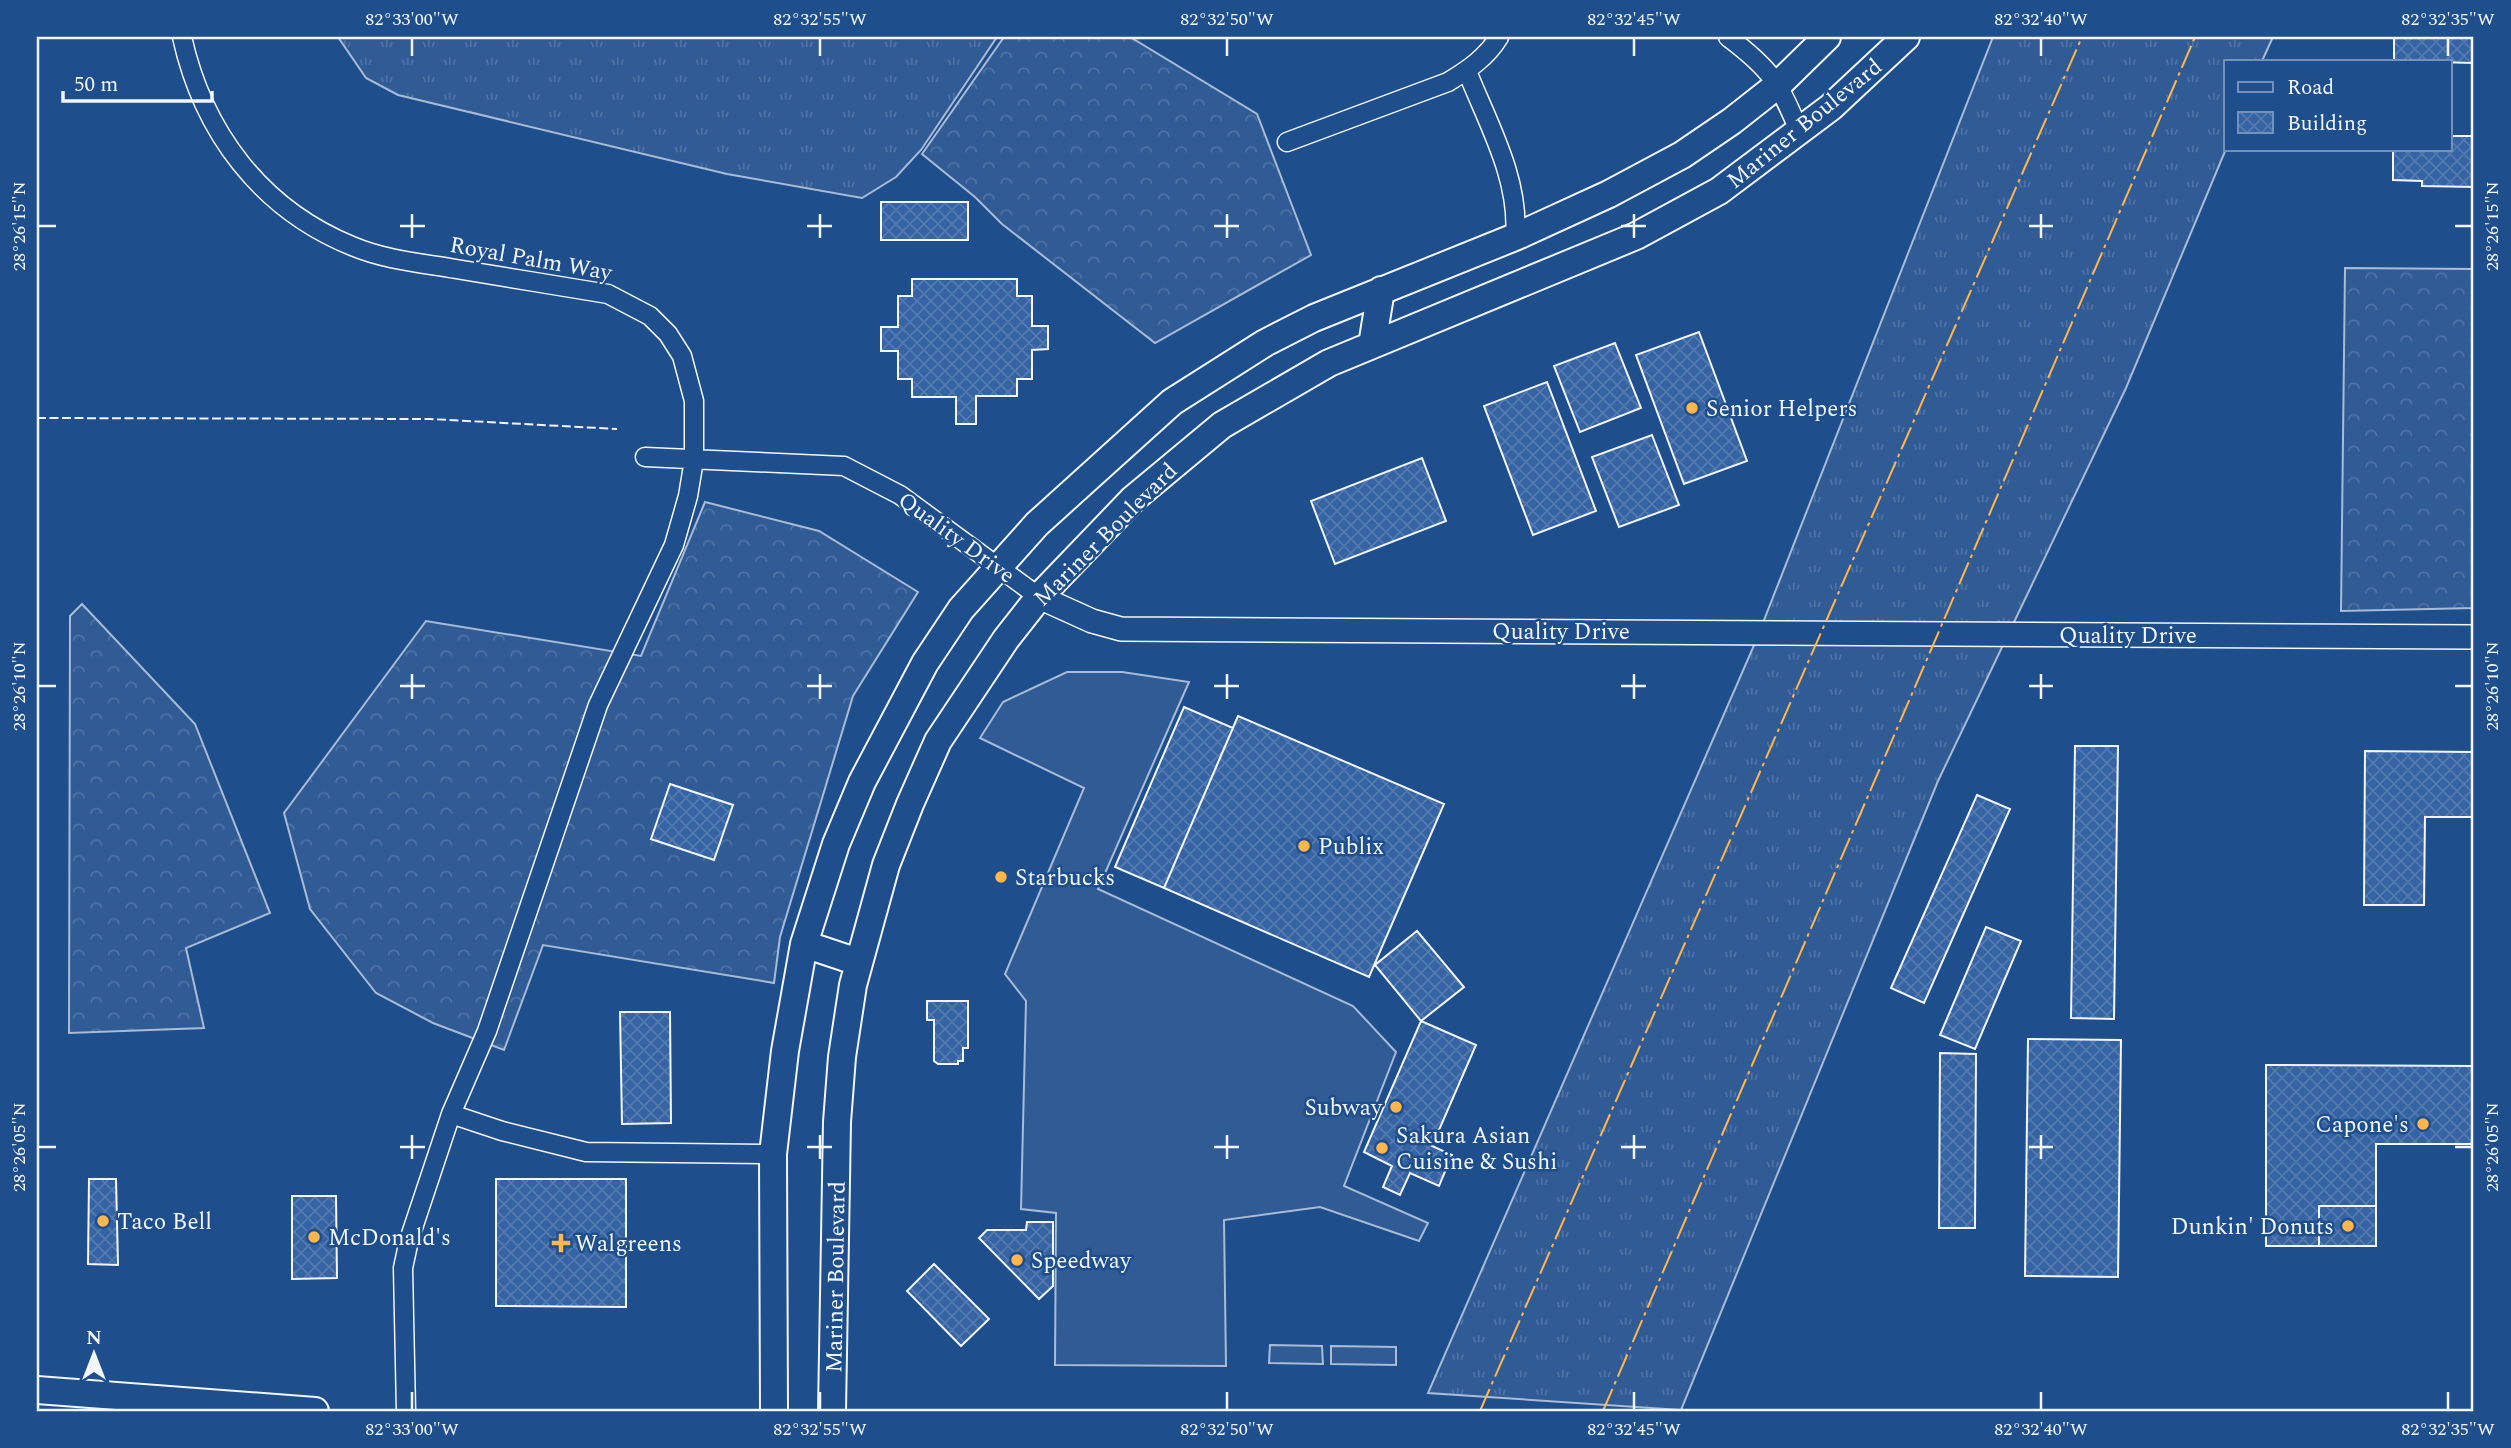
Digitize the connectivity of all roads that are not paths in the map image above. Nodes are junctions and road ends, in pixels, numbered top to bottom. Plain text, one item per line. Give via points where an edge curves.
1 (182, 37) edge
2 (1499, 37) edge
3 (1728, 37) edge
4 (1827, 37) edge
5 (1906, 37) edge
6 (1467, 71) junction
7 (1779, 84) junction
8 (1800, 133) junction
9 (1287, 142) dead end
10 (1515, 237) junction
11 (1381, 290) junction
12 (1372, 345) junction
13 (645, 457) dead end
14 (694, 460) junction
15 (998, 565) junction
16 (1039, 597) junction
17 (2474, 638) edge
18 (804, 944) junction
19 (858, 962) junction
20 (451, 1114) junction
21 (773, 1154) junction
22 (37, 1390) edge
23 (316, 1411) edge
24 (406, 1411) edge
25 (774, 1411) edge
26 (832, 1411) edge

1 - 14 street, Royal Palm Way via 202,103 237,162 290,212 321,232 392,259 608,294 650,316 668,334 691,380
2 - 6 street
3 - 7 street
4 - 7 main road, Mariner Boulevard
5 - 8 main road, Mariner Boulevard
6 - 9 street via 1407,100
6 - 10 street via 1513,185
7 - 8 street
7 - 10 main road, Mariner Boulevard via 1682,155
8 - 12 main road, Mariner Boulevard via 1719,191 1636,236
10 - 11 main road, Mariner Boulevard
11 - 12 main road
11 - 15 main road, Mariner Boulevard via 1265,343 1172,402
12 - 16 main road, Mariner Boulevard via 1329,363 1222,425 1133,499
13 - 14 street
14 - 15 street, Quality Drive via 844,466 901,495
14 - 20 street, Royal Palm Way via 674,545 598,705 487,1031
15 - 16 street, Quality Drive
15 - 18 main road, Mariner Boulevard via 961,609 891,722 836,844
16 - 17 street, Quality Drive via 1121,629
16 - 19 main road, Mariner Boulevard via 938,741 886,865
18 - 19 main road
18 - 21 main road, Mariner Boulevard
19 - 26 main road, Mariner Boulevard via 842,1057 837,1122
20 - 21 street via 586,1152
20 - 24 street, Royal Palm Way via 403,1268
21 - 25 main road, Mariner Boulevard
22 - 23 main road

